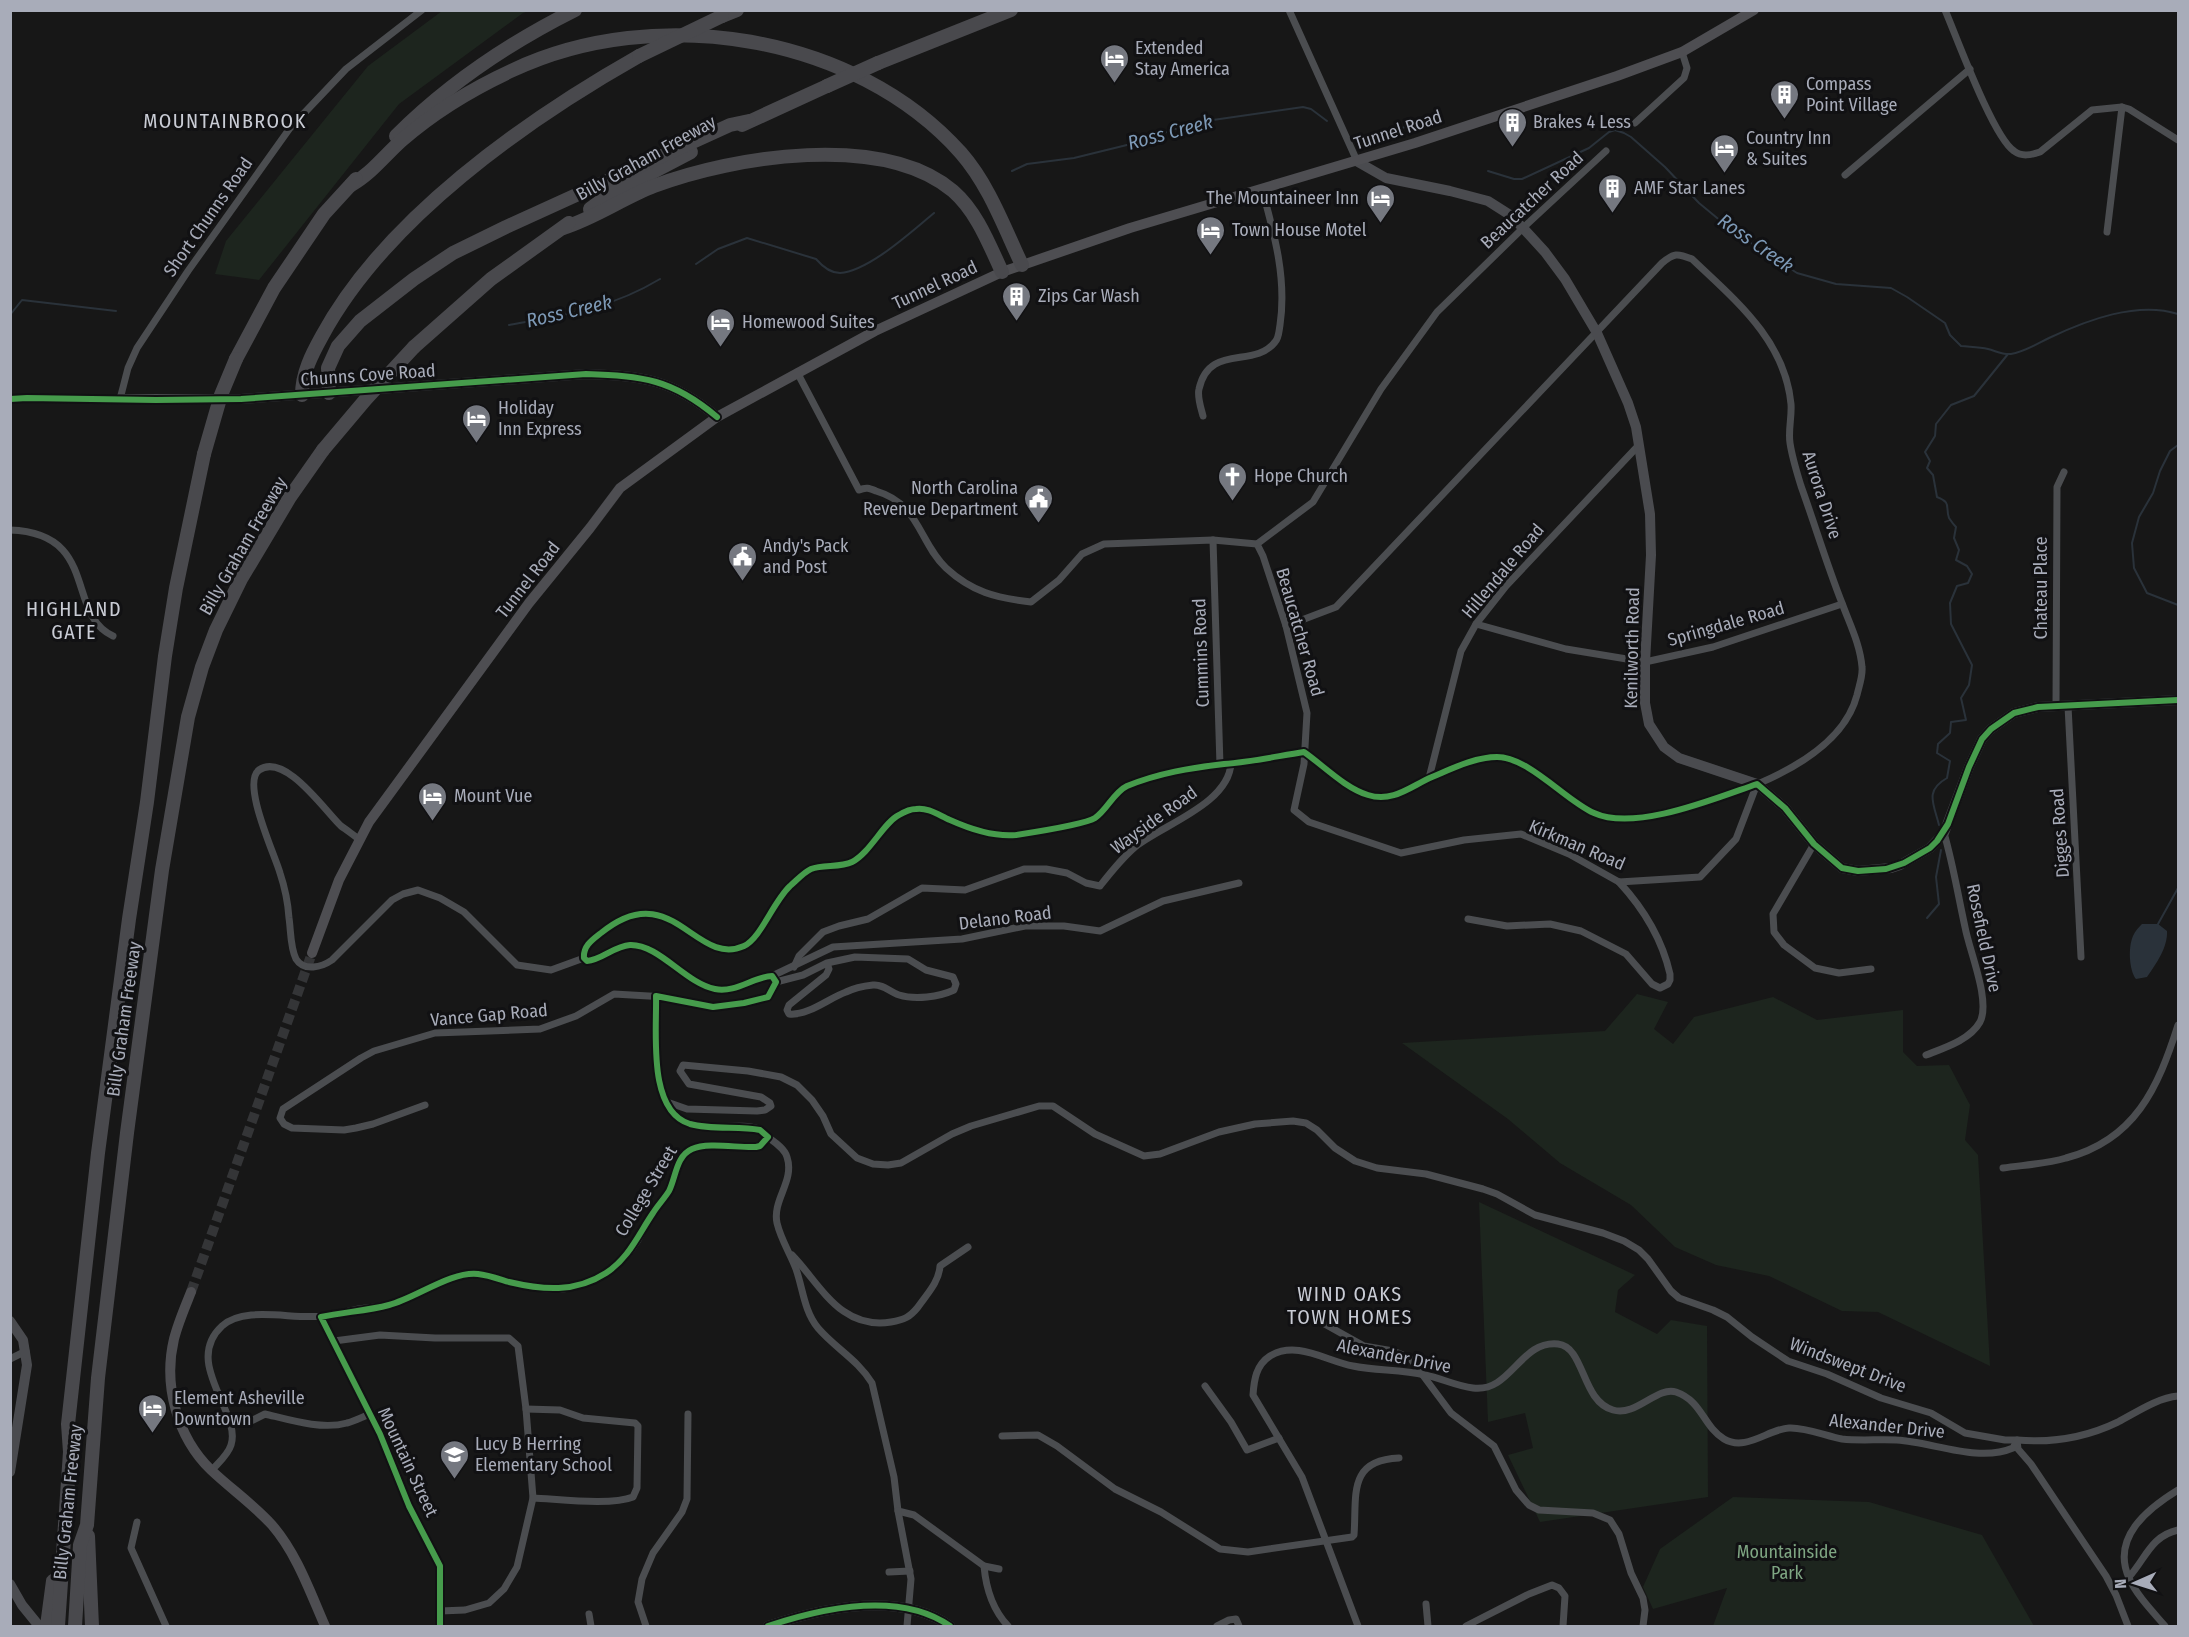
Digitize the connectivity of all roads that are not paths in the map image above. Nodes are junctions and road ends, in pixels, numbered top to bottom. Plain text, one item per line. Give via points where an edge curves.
1 (422, 10) edge
2 (575, 10) edge
3 (737, 10) edge
4 (1011, 10) edge
5 (1289, 10) edge
6 (1754, 10) edge
7 (1945, 10) edge
8 (1682, 52) junction
9 (1970, 69) junction
10 (2122, 107) junction
11 (749, 121) junction
12 (1635, 123) dead end
13 (2178, 140) edge
14 (1606, 151) dead end
15 (1357, 161) junction
16 (1845, 175) dead end
17 (351, 185) junction
18 (1262, 189) junction
19 (563, 228) junction
20 (1523, 228) junction
21 (2107, 232) dead end
22 (1022, 265) junction
23 (1002, 272) junction
24 (1597, 333) junction
25 (797, 372) junction
26 (329, 393) junction
27 (302, 395) junction
28 (10, 399) edge
29 (120, 399) junction
30 (1203, 416) dead end
31 (717, 417) junction
32 (1638, 446) junction
33 (2064, 472) dead end
34 (10, 530) edge
35 (1213, 540) junction
36 (1257, 544) junction
37 (1842, 604) junction
38 (1476, 624) junction
39 (1286, 626) junction
40 (113, 636) dead end
41 (1645, 662) junction
42 (2178, 700) edge
43 (2062, 706) junction
44 (1304, 752) junction
45 (1231, 763) junction
46 (1220, 765) junction
47 (1429, 778) junction
48 (1757, 784) junction
49 (1944, 833) junction
50 (359, 839) junction
51 (1814, 844) junction
52 (1619, 882) junction
53 (1239, 884) dead end
54 (1468, 919) dead end
55 (312, 953) tunnel mouth
56 (2081, 957) dead end
57 (584, 958) junction
58 (827, 963) junction
59 (794, 967) junction
60 (1871, 969) dead end
61 (774, 979) junction
62 (656, 996) junction
63 (2178, 1025) edge
64 (1926, 1055) dead end
65 (667, 1102) junction
66 (425, 1105) dead end
67 (768, 1137) junction
68 (2003, 1168) dead end
69 (968, 1246) dead end
70 (787, 1250) junction
71 (191, 1292) tunnel mouth
72 (1314, 1313) dead end
73 (321, 1317) junction
74 (10, 1321) edge
75 (334, 1341) junction
76 (26, 1351) junction
77 (10, 1359) edge
78 (1423, 1374) junction
79 (1205, 1386) dead end
80 (2178, 1396) edge
81 (526, 1409) junction
82 (370, 1414) junction
83 (688, 1414) dead end
84 (253, 1420) dead end
85 (68, 1424) junction
86 (1002, 1436) dead end
87 (1279, 1438) junction
88 (2017, 1440) junction
89 (1400, 1458) dead end
90 (212, 1470) junction
91 (10, 1472) edge
92 (2178, 1490) edge
93 (533, 1498) junction
94 (898, 1511) junction
95 (137, 1522) dead end
96 (87, 1525) junction
97 (2178, 1530) edge
98 (1325, 1541) junction
99 (984, 1566) junction
100 (999, 1569) dead end
101 (910, 1570) junction
102 (889, 1572) dead end
103 (2129, 1577) junction
104 (10, 1584) edge
105 (1426, 1604) dead end
106 (909, 1610) junction
107 (440, 1611) junction
108 (590, 1614) dead end
109 (793, 1622) edge
110 (39, 1626) edge
111 (47, 1626) edge
112 (58, 1626) edge
113 (75, 1626) edge
114 (92, 1626) edge
115 (166, 1626) edge
116 (325, 1626) edge
117 (440, 1626) edge
118 (591, 1626) edge
119 (646, 1626) edge
120 (768, 1626) edge
121 (907, 1626) edge
122 (950, 1626) edge
123 (1008, 1626) edge
124 (1217, 1626) edge
125 (1239, 1626) edge
126 (1358, 1626) edge
127 (1428, 1626) edge
128 (1466, 1626) edge
129 (1563, 1626) edge
130 (1643, 1626) edge
131 (2128, 1626) edge
132 (2165, 1626) edge

1 - 29 street, Short Chunns Road via 346,69 281,139 137,348
2 - 17 highway, Billy Graham Freeway via 518,41 449,89 416,116
3 - 27 highway, bridge via 594,82 510,138 436,200 399,235 348,294 305,373
4 - 11 highway, Billy Graham Freeway, bridge via 878,63
5 - 15 street
6 - 8 main road, Tunnel Road
7 - 9 street
8 - 12 street via 1687,68 1684,78
8 - 15 main road, Tunnel Road
9 - 10 street via 2002,140 2021,154 2040,152 2092,110
9 - 16 street
10 - 13 street
10 - 21 street
11 - 19 highway, Billy Graham Freeway via 609,195
11 - 26 highway via 730,124 443,259 395,292 346,335 330,361
14 - 20 street, Beaucatcher Road
15 - 18 main road, Tunnel Road
15 - 20 street, Kenilworth Road via 1368,175 1376,178 1478,197 1510,215
17 - 22 highway via 429,120 514,69 557,53 610,41 702,35 812,57 896,98 962,154 991,198
17 - 85 highway, Billy Graham Freeway, bridge via 324,214 274,288 236,359 204,454 165,656 109,1061
18 - 22 main road, Tunnel Road
18 - 30 street via 1281,266 1283,306 1277,340 1266,351 1217,361 1198,391
19 - 23 highway via 654,186 726,165 803,156 871,158 915,169 952,191 982,230
19 - 96 highway, Billy Graham Freeway, bridge via 491,279 414,347 323,450 241,579 209,648 188,717 162,870 98,1378
20 - 24 street, Kenilworth Road via 1565,279
20 - 36 street, Beaucatcher Road via 1437,312 1381,389 1313,502
22 - 23 main road, Tunnel Road
23 - 25 main road, Tunnel Road
24 - 32 street, Kenilworth Road via 1628,403
24 - 37 street, Aurora Drive via 1673,255 1692,259 1749,313 1783,365 1791,404 1790,442
24 - 39 street, Aurora Drive via 1336,607
25 - 31 main road, Tunnel Road
25 - 35 street via 859,490 866,487 900,501 946,567 979,591 997,598 1030,602 1059,580 1082,554 1104,544
26 - 27 street, Chunns Cove Road
26 - 31 street, Chunns Cove Road via 549,376 622,375 676,389
27 - 29 street, Chunns Cove Road
28 - 29 street, Chunns Cove Road
31 - 50 main road, Tunnel Road via 620,488 529,603
32 - 38 street, Hillendale Road via 1506,586
32 - 41 street, Kenilworth Road via 1650,514
33 - 43 street, Chateau Place via 2057,487
34 - 40 street via 45,537 66,554 76,569 92,617
35 - 36 street
35 - 46 street, Cummins Road
36 - 39 street, Beaucatcher Road
37 - 41 street, Springdale Road via 1713,647
37 - 48 street, Aurora Drive via 1854,631 1863,670 1853,708 1829,740 1797,765
38 - 41 street, Springdale Road via 1566,649
38 - 47 street, Hillendale Road via 1461,651
39 - 44 street, Beaucatcher Road via 1307,713
41 - 48 street, Kenilworth Road via 1649,724 1664,747 1687,762
42 - 43 street, Kenilworth Road
43 - 49 street, Kenilworth Road via 2020,711 1987,733 1969,767
43 - 56 street, Digges Road
44 - 45 street
44 - 47 street, Aurora Drive via 1369,796 1394,796
44 - 52 street, Kirkman Road via 1294,810 1309,822 1401,853 1521,834 1569,854
45 - 46 street
45 - 59 street, Wayside Road via 1219,791 1137,846 1100,886 1067,873 1024,868 965,891 922,888 868,919 823,932
46 - 57 street via 1164,773 1124,788 1094,819 1015,835 995,835 917,808 897,815 873,844 851,862 811,869 781,895 751,943 729,949 716,946 670,919 639,914 623,917 603,931 586,947
47 - 48 street, Aurora Drive via 1470,762 1498,757 1522,764 1594,813 1621,820 1687,809
48 - 51 street, Kenilworth Road via 1785,808
48 - 52 street, Kirkman Road via 1736,839 1700,877
49 - 51 street, Kenilworth Road via 1930,848 1904,862 1876,870 1847,870
49 - 64 street, Rosefield Drive via 1982,1011 1972,1031
50 - 55 main road, Tunnel Road
50 - 57 street via 286,772 258,770 253,778 254,797 285,888 293,948 304,966 324,965 333,960 392,900 418,890 464,912 517,965 551,969
51 - 60 street via 1773,914 1774,932 1784,945 1815,968 1839,973
52 - 54 street via 1652,927 1670,974 1665,986 1652,984 1632,959 1617,948 1581,931 1550,924 1507,926
53 - 59 street, Delano Road via 1163,902 1100,932 1064,926 1025,926 962,939 833,947
57 - 61 street via 594,961 622,946 641,946 716,989 740,987 766,976
58 - 58 street via 826,975 789,1005 789,1014 873,985 912,997 945,994 954,990 956,984 953,977 926,970 908,959 855,957
58 - 61 street via 796,978
59 - 61 street, Delano Road
61 - 62 street via 768,997 729,1006 697,1005
62 - 65 street via 656,1064
62 - 66 street, Vance Gap Road via 614,994 576,1016 540,1029 435,1033 374,1051 283,1109 280,1118 292,1128 344,1130
63 - 68 street via 2154,1090 2126,1127 2108,1141 2067,1158
65 - 67 street via 673,1114 693,1125 760,1130
65 - 88 street, Windswept Drive via 687,1109 758,1111 771,1106 761,1097 689,1084 680,1071 683,1065 781,1077 797,1085 812,1100 831,1134 852,1154 873,1164 888,1165 914,1157 970,1126 1039,1106 1053,1106 1095,1134 1144,1156 1160,1155 1219,1132 1255,1124 1306,1123 1355,1161 1483,1189 1535,1215 1624,1241 1648,1259 1679,1298 1727,1317 1788,1361 1931,1413 1965,1433
67 - 70 street via 787,1156 786,1186 776,1215
67 - 73 street, College Street via 756,1147 699,1147 685,1153 668,1193 637,1241 625,1257 591,1282 566,1289 542,1288 478,1274 462,1275 387,1306
69 - 70 street via 940,1266 934,1286 911,1316 880,1323 839,1309
70 - 94 street via 814,1323 864,1370 872,1383
71 - 90 main road via 174,1338 170,1385 183,1427
72 - 78 street via 1321,1322 1364,1346 1406,1355
73 - 75 street, Mountain Street
73 - 90 street, College Street via 243,1316 230,1320 214,1336 209,1369 233,1438
74 - 76 street via 20,1333
75 - 81 street via 380,1335 509,1338 520,1352
75 - 82 street, Mountain Street
76 - 77 street
76 - 91 street via 26,1381
78 - 87 street, Alexander Drive via 1351,1366 1302,1351 1277,1352 1262,1362 1253,1395
78 - 88 street, Alexander Drive via 1475,1388 1492,1385 1507,1377 1528,1353 1558,1344 1568,1348 1593,1396 1603,1406 1629,1411 1672,1391 1687,1396 1725,1439 1742,1442 1789,1428 1844,1439 1898,1440 1990,1454 2013,1448
78 - 130 street via 1450,1413 1494,1446 1516,1490 1529,1505 1539,1510 1593,1514 1610,1520 1619,1534 1642,1599
79 - 87 street via 1247,1450
80 - 88 street via 2083,1434
81 - 93 street
81 - 93 street via 560,1410 583,1418 638,1426 637,1488 633,1497
82 - 84 street via 332,1425 265,1414
82 - 107 street, Mountain Street via 440,1566
83 - 119 street via 687,1498 682,1512 653,1553 642,1579 638,1602
85 - 111 highway
85 - 112 highway, Billy Graham Freeway via 70,1452
86 - 98 street via 1038,1435 1115,1489 1220,1549 1248,1552
87 - 98 street, Alexander Drive via 1302,1477
88 - 131 street via 2018,1449 2106,1576
89 - 98 street via 1371,1464 1359,1479 1354,1535
90 - 116 main road via 274,1527 296,1560
92 - 103 street via 2133,1526 2123,1552
93 - 107 street via 517,1567 504,1589 478,1607
94 - 99 street via 914,1515
94 - 101 street
95 - 115 street via 131,1548
96 - 113 highway, Billy Graham Freeway via 80,1545
96 - 114 highway
97 - 103 street via 2158,1538
98 - 126 street, Alexander Drive
99 - 100 street
99 - 123 street via 998,1616
101 - 102 street
101 - 106 street
103 - 132 street
104 - 110 street
105 - 127 street
106 - 109 street via 846,1607 822,1610
106 - 121 street
106 - 122 street
107 - 117 street, Mountain Street
108 - 118 street
109 - 120 street
124 - 125 street via 1236,1619
128 - 129 street via 1552,1585 1565,1596

